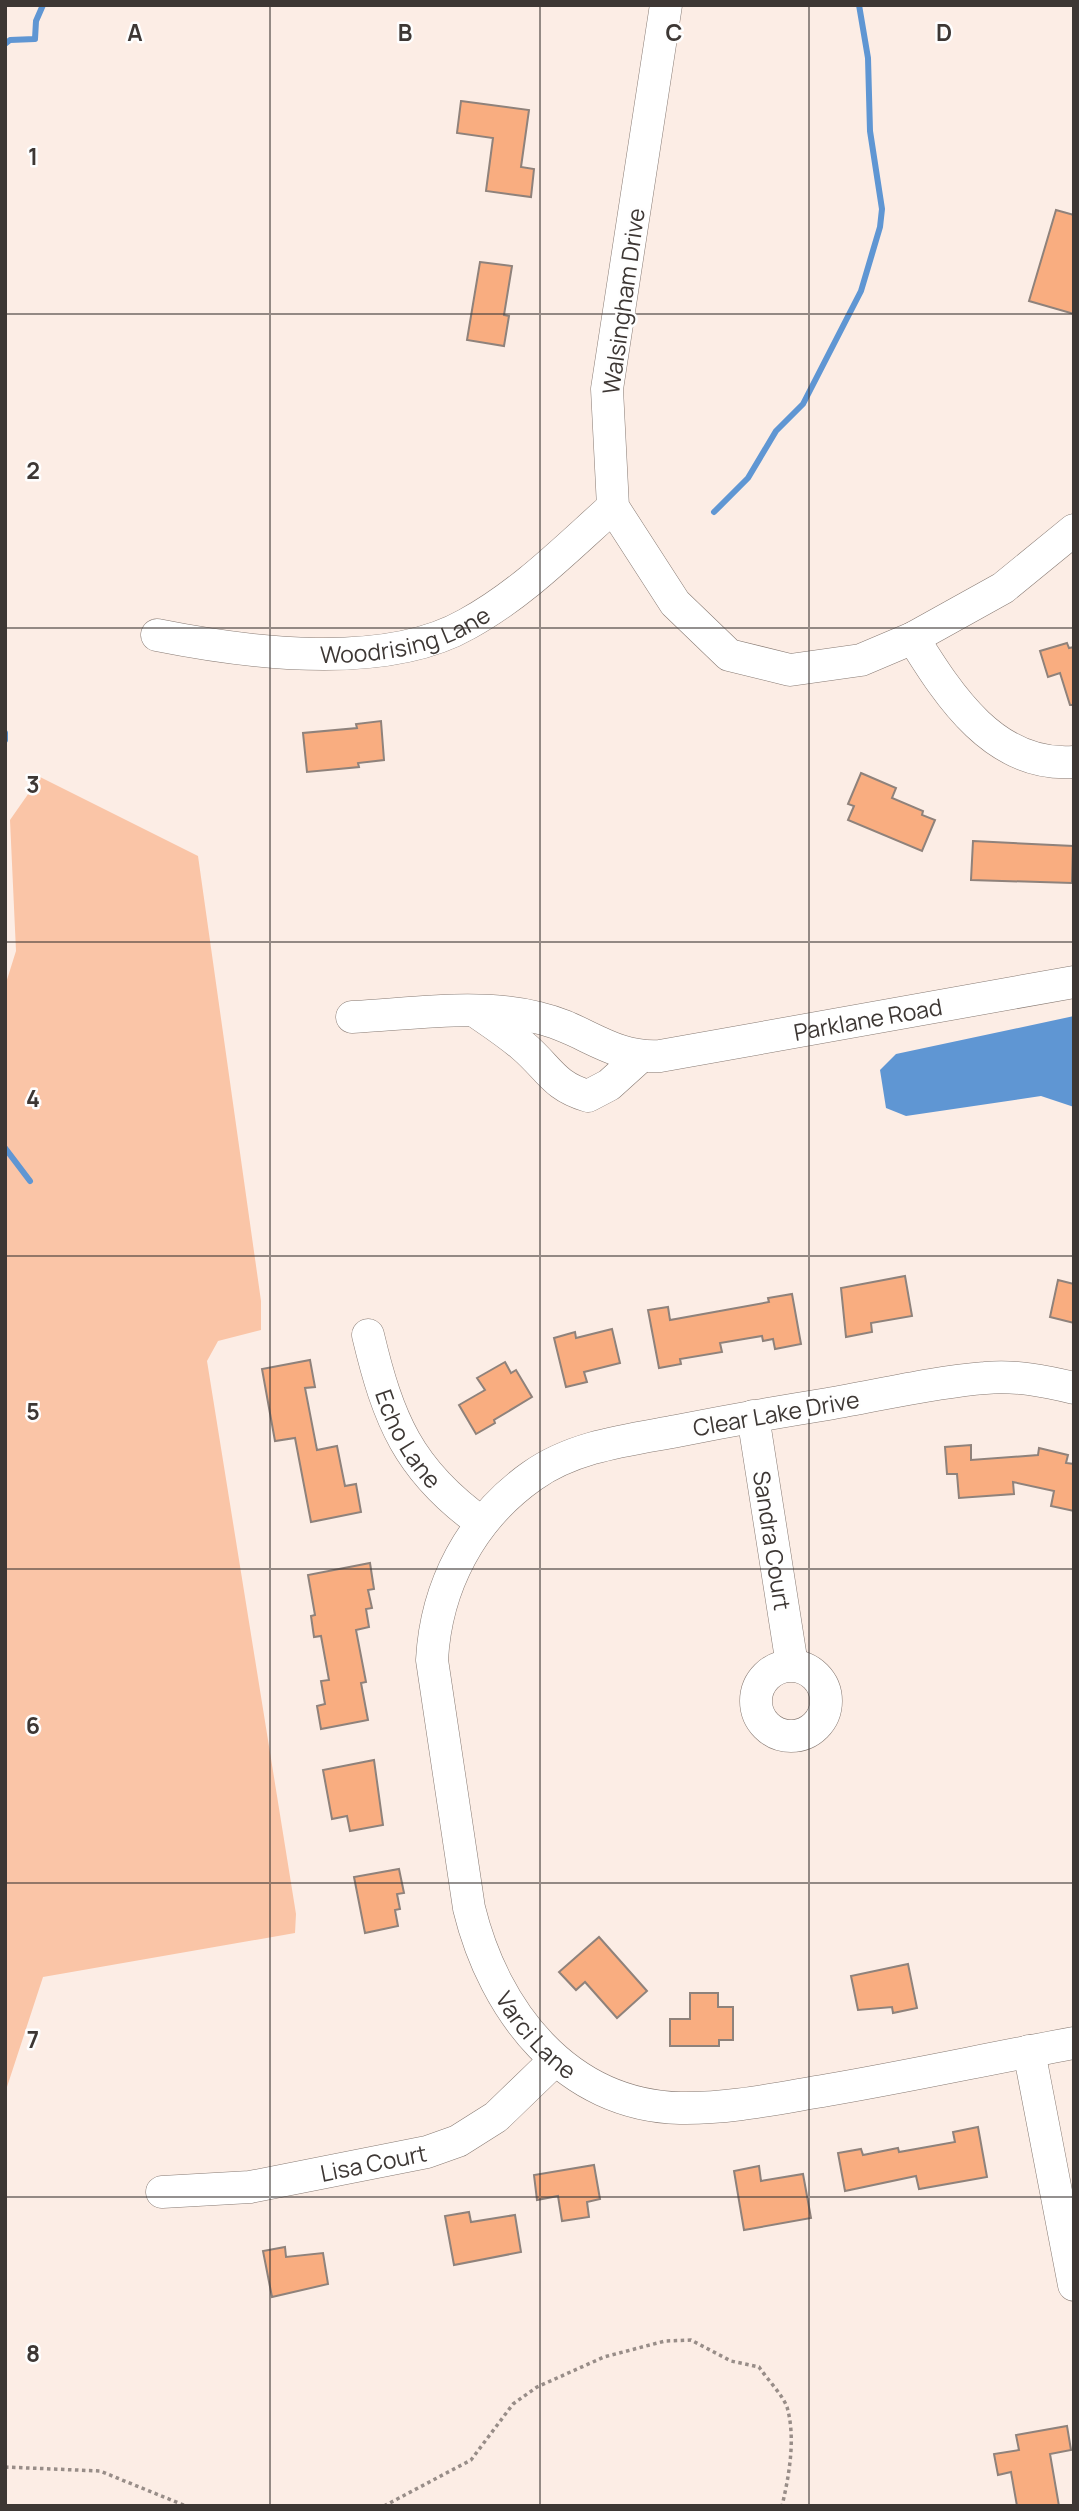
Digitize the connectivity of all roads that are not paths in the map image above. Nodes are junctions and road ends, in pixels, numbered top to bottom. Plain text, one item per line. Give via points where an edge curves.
1 (666, 5) edge
2 (613, 507) junction
3 (1074, 530) edge
4 (158, 635) dead end
5 (913, 638) junction
6 (1074, 762) edge
7 (1074, 982) edge
8 (478, 1012) junction
9 (352, 1017) dead end
10 (650, 1057) junction
11 (368, 1335) dead end
12 (1074, 1388) edge
13 (753, 1416) junction
14 (489, 1515) junction
15 (792, 1665) dead end
16 (1074, 2043) edge
17 (1029, 2051) junction
18 (554, 2061) junction
19 (162, 2192) dead end
20 (1074, 2285) edge

1 - 2 street, Walsingham Drive via 607,389
2 - 4 street, Woodrising Lane via 505,600 465,626 421,642 343,654 232,650
2 - 5 street, Walsingham Drive via 675,603 729,655 790,670 860,660
3 - 5 street, Walsingham Drive via 1003,588
5 - 6 street via 951,695 997,742 1025,755
7 - 10 street, Parklane Road
8 - 9 street
8 - 10 street via 542,1018 620,1053
8 - 10 street via 539,1060 553,1080 588,1096
11 - 14 street, Echo Lane via 382,1395 401,1437 441,1488
12 - 13 street, Clear Lake Drive via 1023,1378 983,1378
13 - 14 street, Clear Lake Drive via 587,1450 534,1475
13 - 15 street, Sandra Court
14 - 18 street, Varci Lane via 461,1553 441,1602 432,1678 478,1944 508,2006
16 - 17 street, Varci Lane
17 - 18 street, Varci Lane via 708,2108 643,2103 580,2080
17 - 20 street
18 - 19 street, Lisa Court via 487,2124 427,2152 250,2187

